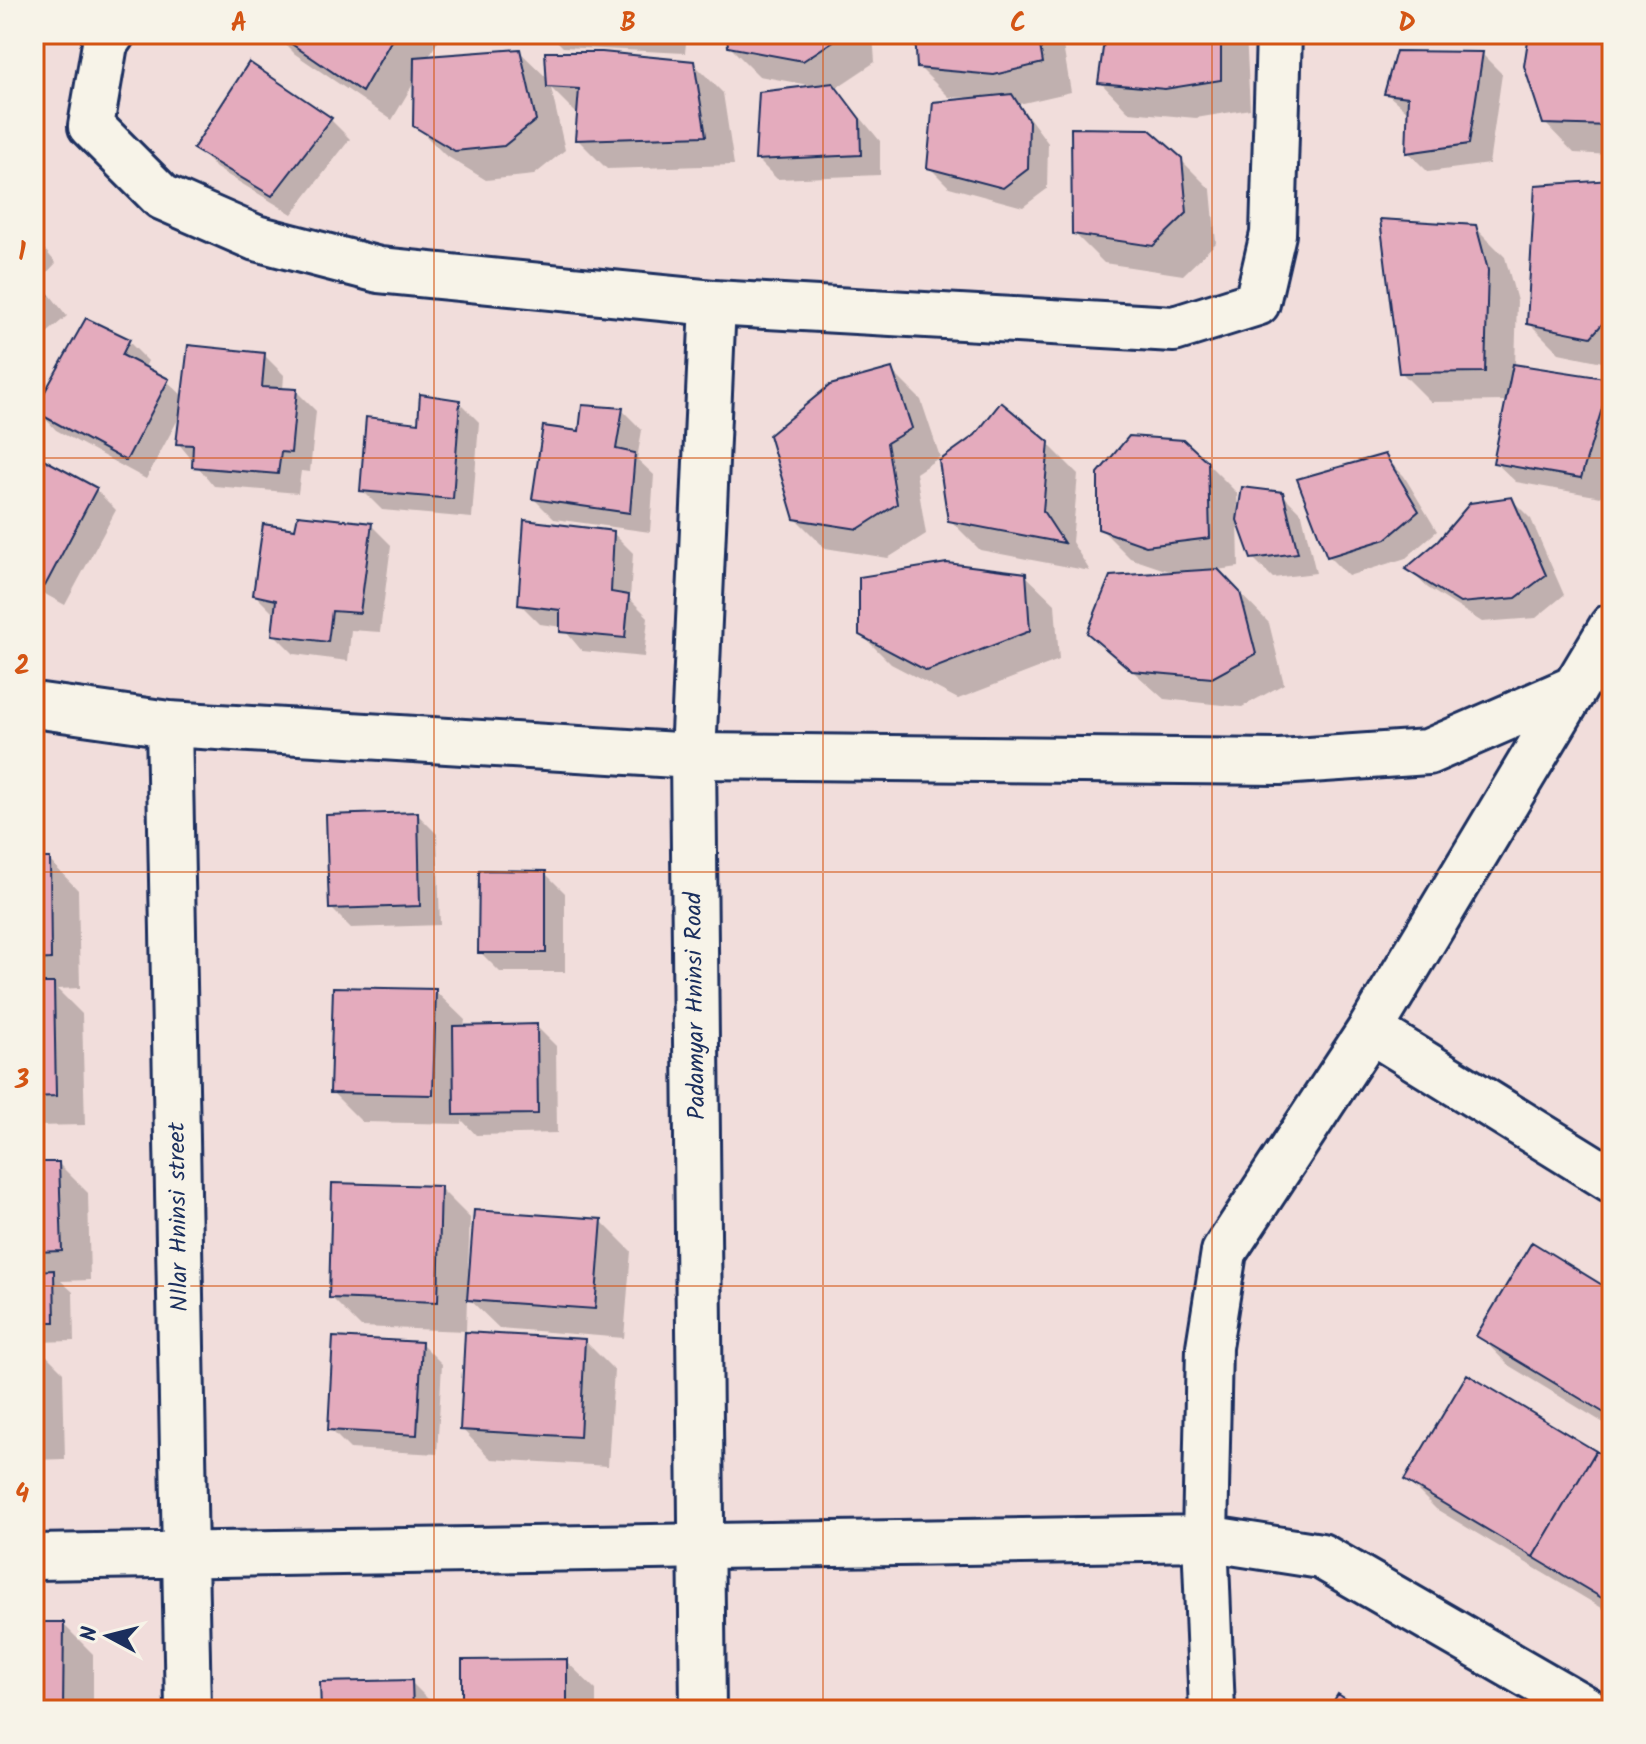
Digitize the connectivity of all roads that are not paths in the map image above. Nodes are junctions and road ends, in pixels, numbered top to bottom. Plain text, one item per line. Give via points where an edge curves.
1 (112, 34) edge
2 (1279, 34) edge
3 (713, 303) junction
4 (1612, 626) edge
5 (1575, 688) junction
6 (34, 705) edge
7 (169, 724) junction
8 (693, 756) junction
9 (1370, 1030) junction
10 (1612, 1180) edge
11 (1205, 1538) junction
12 (701, 1543) junction
13 (186, 1554) junction
14 (34, 1557) edge
15 (188, 1710) edge
16 (703, 1710) edge
17 (1212, 1710) edge
18 (1588, 1710) edge

1 - 3 street via 105,44 91,126 162,197 256,238 379,270
2 - 3 street via 1273,234 1257,303 1174,329
3 - 8 street, Padamyar Hninsi Road
4 - 5 street
5 - 8 street via 1428,752 1280,762
5 - 9 street
6 - 7 street
7 - 8 street
7 - 13 street, NIlar Hninsi street
8 - 12 street, Padamyar Hninsi Road
9 - 10 street
9 - 11 street via 1224,1252 1209,1347
11 - 12 street
11 - 17 street
11 - 18 street via 1321,1556
12 - 13 street
12 - 16 street, Padamyar Hninsi Road
13 - 14 street
13 - 15 street, NIlar Hninsi street

